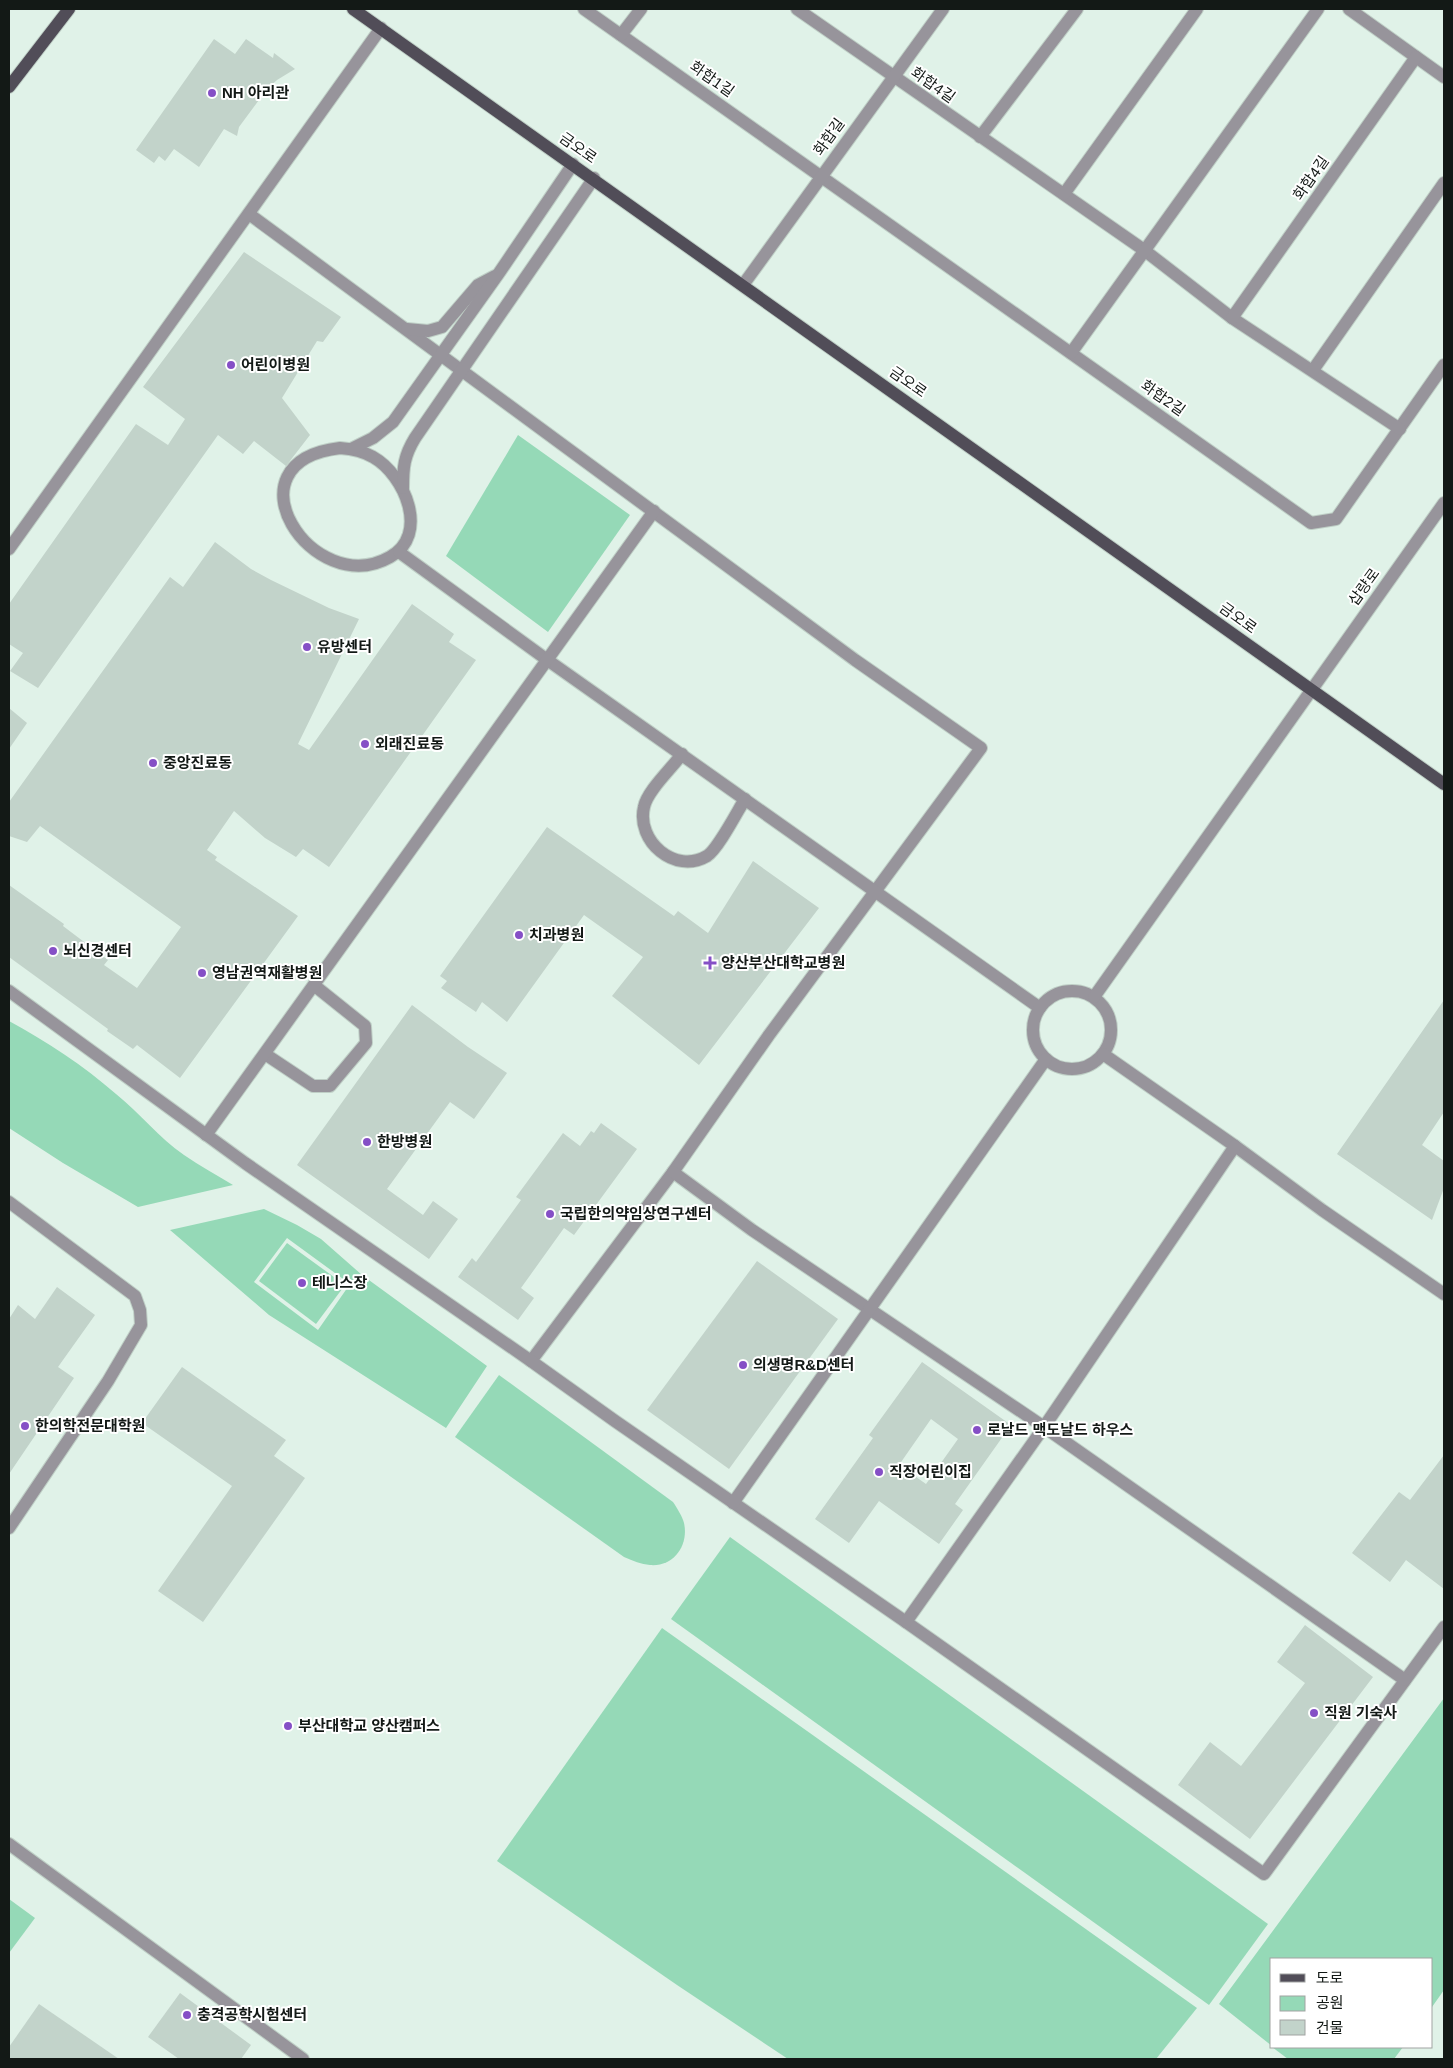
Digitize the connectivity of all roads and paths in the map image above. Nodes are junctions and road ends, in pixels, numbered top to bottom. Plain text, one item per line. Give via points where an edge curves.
1 (69, 9) edge
2 (353, 9) edge
3 (584, 9) edge
4 (641, 9) edge
5 (798, 9) edge
6 (943, 9) edge
7 (1077, 9) edge
8 (1196, 9) edge
9 (1318, 9) edge
10 (1349, 9) edge
11 (381, 28) junction
12 (622, 35) junction
13 (1416, 57) junction
14 (893, 77) junction
15 (1444, 77) edge
16 (9, 87) edge
17 (980, 137) junction
18 (573, 164) junction
19 (821, 176) junction
20 (594, 178) junction
21 (1444, 183) edge
22 (1064, 194) junction
23 (249, 214) junction
24 (1144, 250) junction
25 (499, 273) junction
26 (743, 285) junction
27 (1232, 318) junction
28 (407, 329) junction
29 (1071, 353) junction
30 (441, 354) junction
31 (1444, 365) edge
32 (462, 370) junction
33 (1313, 370) junction
34 (1400, 429) junction
35 (351, 449) junction
36 (403, 488) junction
37 (1444, 503) edge
38 (654, 511) junction
39 (9, 549) edge
40 (399, 552) junction
41 (546, 659) junction
42 (1311, 689) junction
43 (682, 754) junction
44 (1444, 784) edge
45 (745, 799) junction
46 (876, 891) junction
47 (314, 986) junction
48 (9, 991) edge
49 (1094, 997) junction
50 (1040, 1008) junction
51 (265, 1054) junction
52 (1103, 1054) junction
53 (1046, 1059) junction
54 (206, 1135) junction
55 (1235, 1146) junction
56 (673, 1172) junction
57 (9, 1202) edge
58 (1444, 1294) edge
59 (869, 1310) junction
60 (531, 1361) junction
61 (1044, 1427) junction
62 (733, 1503) junction
63 (9, 1528) edge
64 (906, 1622) junction
65 (1444, 1627) edge
66 (1405, 1680) junction
67 (9, 1844) edge
68 (304, 2059) edge

1 - 16 main road
2 - 11 main road, 금오로
3 - 12 street, 화합1길
4 - 12 street
5 - 14 street, 화합4길
6 - 14 street, 화합길
7 - 17 street
8 - 22 street
9 - 24 street
10 - 13 street
11 - 18 main road, 금오로
11 - 23 street
12 - 19 street, 화합1길
13 - 15 street
13 - 27 street, 화합4길
14 - 17 street, 화합4길
14 - 19 street, 화합길
17 - 22 street, 화합4길
18 - 20 main road, 금오로
18 - 25 street
19 - 26 street, 화합길
19 - 29 street, 화합2길
20 - 26 main road, 금오로
20 - 32 street
21 - 33 street
22 - 24 street, 화합4길
23 - 28 street
23 - 39 street
24 - 27 street, 화합4길
24 - 29 street
25 - 28 street via 478,285 442,327 428,331
25 - 30 street
26 - 42 main road, 금오로
27 - 33 street, 화합4길
28 - 30 street
29 - 34 street, 화합2길 via 1311,523 1336,519
30 - 32 street
30 - 35 street via 393,422 374,438
31 - 34 street, 화합2길
32 - 36 street via 406,452
32 - 38 street
33 - 34 street, 화합4길
35 - 36 street via 373,456 394,474
35 - 40 street via 322,451 299,462 285,482 283,500 286,514 303,540 330,560 371,564
36 - 40 street via 410,523 409,538
37 - 42 street, 삽량로
38 - 41 street
38 - 46 street via 855,660 981,748
40 - 41 street
41 - 43 street
41 - 47 street
42 - 44 main road, 금오로
42 - 49 street, 삽량로
43 - 45 street
43 - 45 street via 656,785 644,807 648,836 656,849 671,859 697,860 708,855
45 - 46 street
46 - 50 street
46 - 56 street
47 - 51 street
47 - 51 street via 365,1026 366,1043 330,1086 313,1086
48 - 54 street
49 - 50 street via 1083,992 1059,993
49 - 52 street via 1110,1017 1111,1036
50 - 53 street via 1035,1018 1034,1040
51 - 54 street
52 - 53 street via 1082,1068 1057,1066
52 - 55 street
53 - 59 street
54 - 60 street
55 - 58 street
55 - 61 street
56 - 59 street
56 - 60 street
57 - 63 street via 135,1296 141,1325 108,1381
59 - 61 street
59 - 62 street
60 - 62 street
61 - 64 street
61 - 66 street
62 - 64 street
64 - 66 street via 1264,1874
65 - 66 street
67 - 68 street

